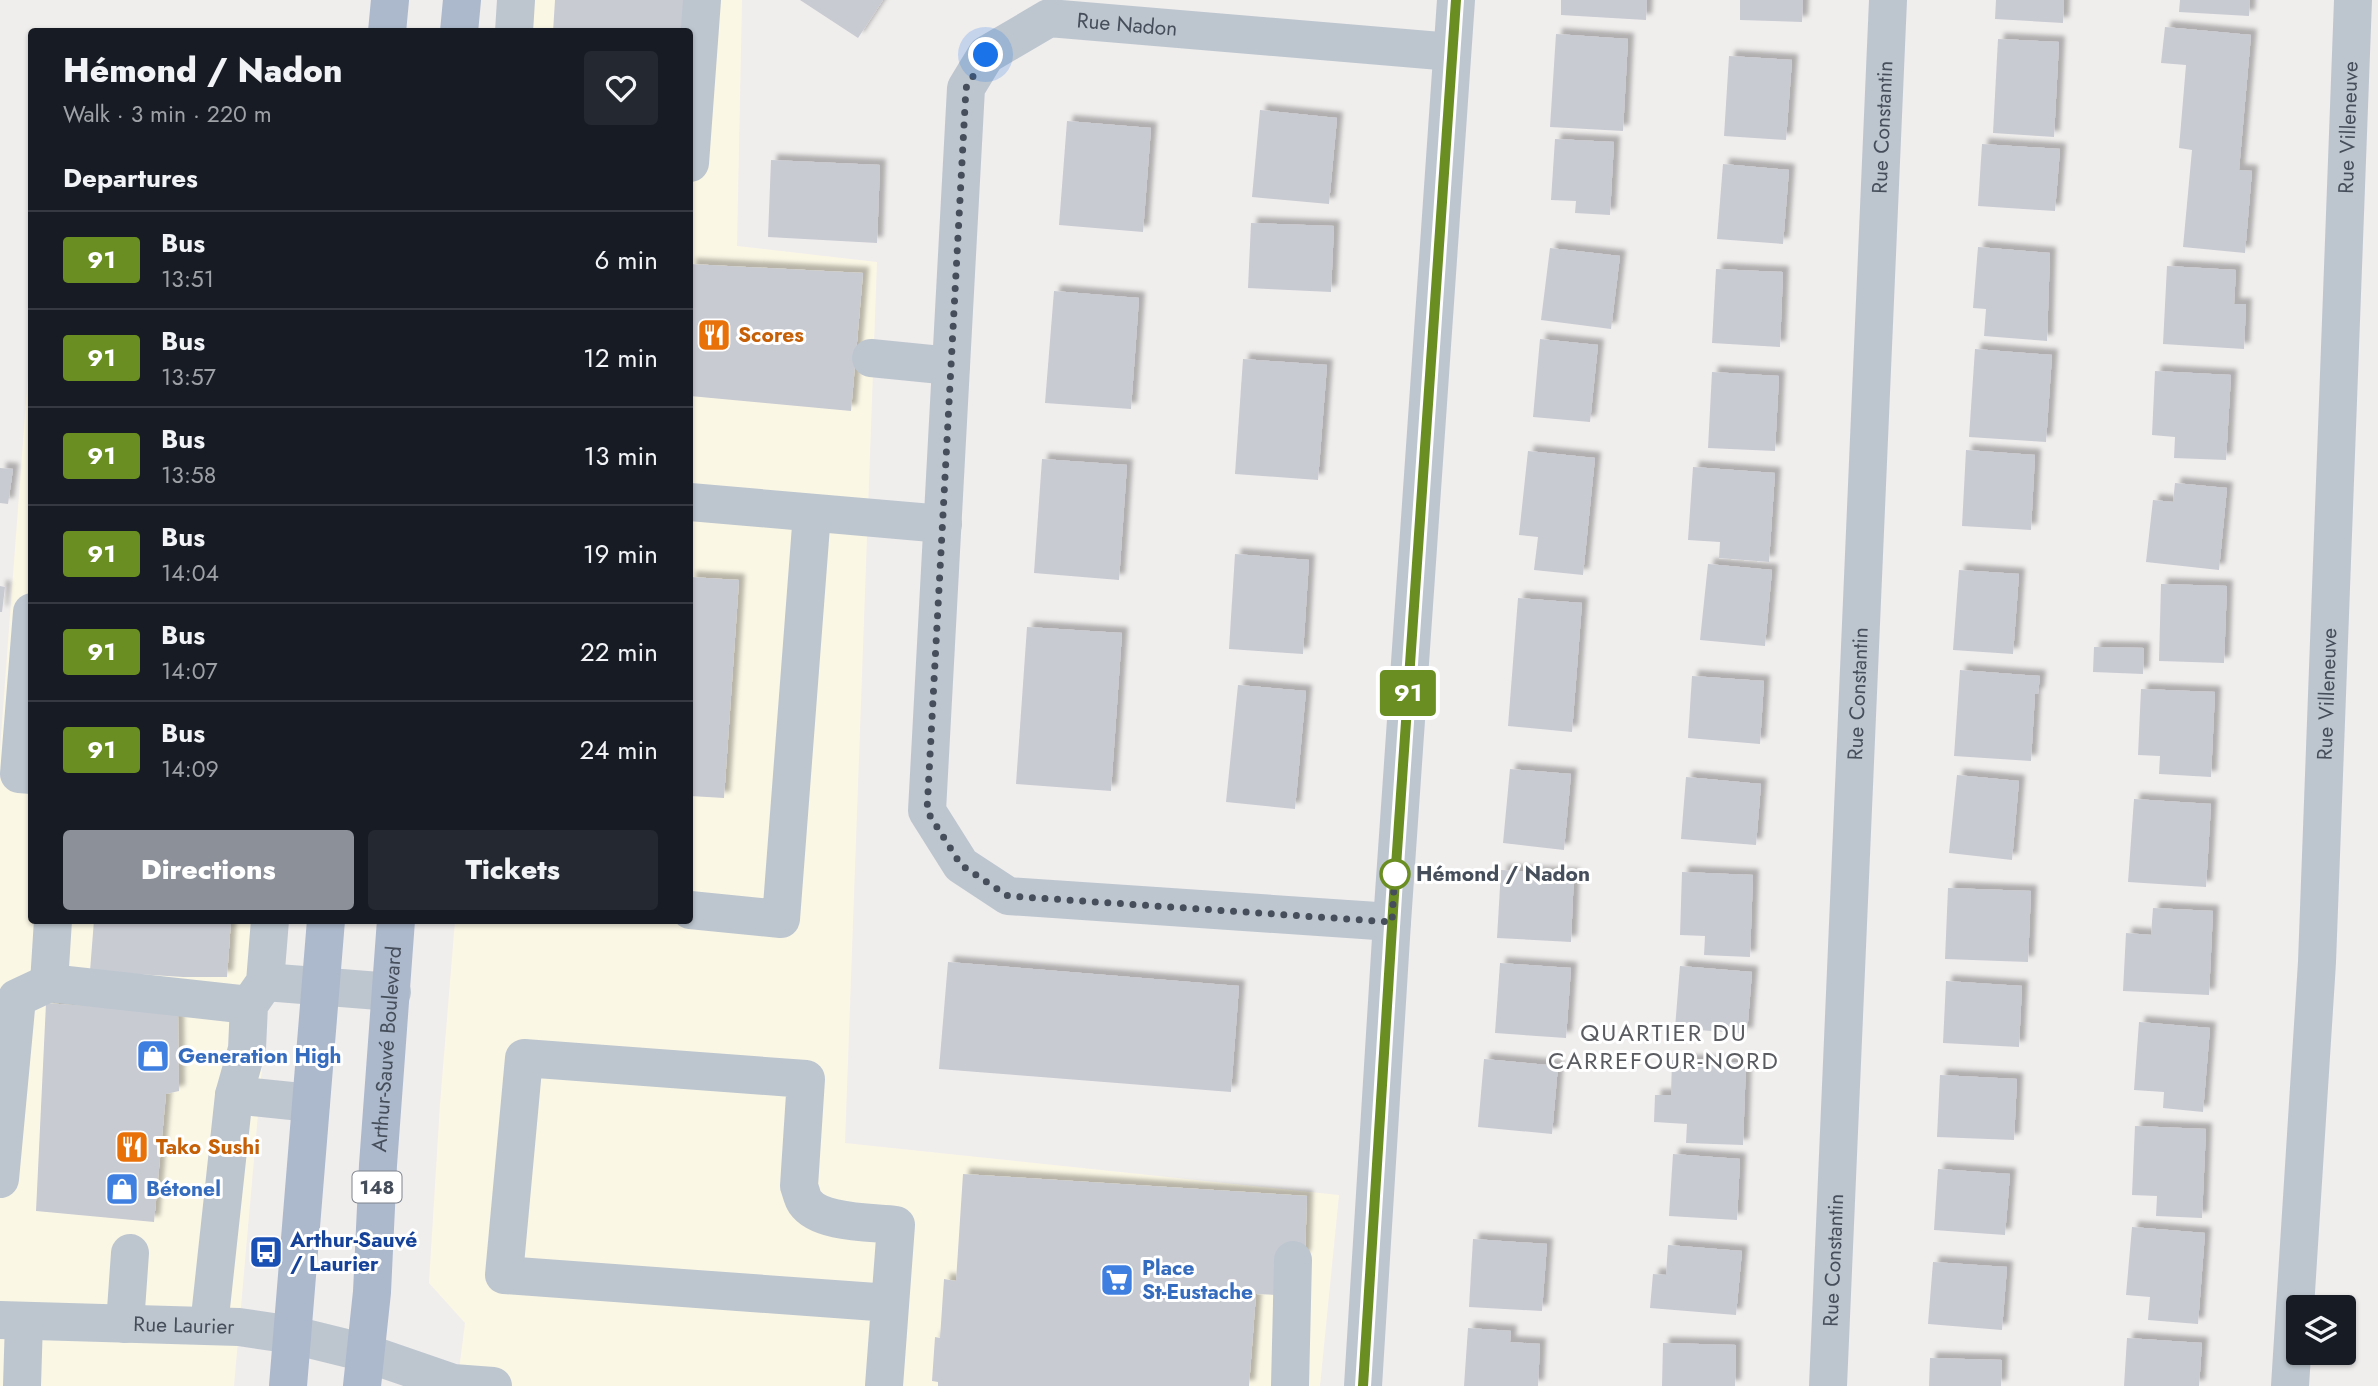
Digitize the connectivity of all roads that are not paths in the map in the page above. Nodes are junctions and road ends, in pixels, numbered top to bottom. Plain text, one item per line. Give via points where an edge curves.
1 (390, 0) edge
2 (462, 0) edge
3 (516, 0) edge
4 (702, 0) edge
5 (1456, 0) edge
6 (1888, 0) edge
7 (2353, 0) edge
8 (387, 28) edge
9 (459, 28) edge
10 (514, 28) edge
11 (1452, 52) junction
12 (693, 122) edge
13 (871, 358) dead end
14 (951, 366) junction
15 (693, 502) edge
16 (812, 513) junction
17 (943, 524) junction
18 (28, 662) edge
19 (28, 775) edge
20 (693, 910) edge
21 (1392, 922) junction
22 (53, 924) edge
23 (269, 924) edge
24 (326, 924) edge
25 (396, 924) edge
26 (49, 983) junction
27 (320, 987) junction
28 (392, 992) junction
29 (257, 994) junction
30 (234, 1095) junction
31 (311, 1103) junction
32 (0, 1179) edge
33 (130, 1253) dead end
34 (1293, 1260) dead end
35 (890, 1303) junction
36 (12, 1321) edge
37 (125, 1324) junction
38 (209, 1326) junction
39 (293, 1335) junction
40 (364, 1370) edge
41 (22, 1386) edge
42 (288, 1386) edge
43 (493, 1386) edge
44 (884, 1386) edge
45 (1290, 1386) edge
46 (1363, 1386) edge
47 (1828, 1386) edge
48 (2290, 1386) edge

1 - 8 main road
2 - 9 main road
3 - 10 street
4 - 12 street
5 - 11 street
6 - 47 street, Rue Constantin
7 - 48 street, Rue Villeneuve via 2317,962
11 - 14 street, Rue Nadon via 1049,18 986,55 966,88
11 - 21 street
13 - 14 street
14 - 17 street, Rue Nadon
15 - 16 street
16 - 17 street
16 - 20 street via 781,919
17 - 21 street, Rue Nadon via 927,811 961,865 1008,896
18 - 19 street via 19,774
21 - 46 street
22 - 26 street
23 - 29 street
24 - 27 main road
25 - 28 main road, Arthur-Sauvé Boulevard / 148
26 - 29 street
26 - 32 street via 17,998
27 - 28 street
27 - 29 street
27 - 31 main road
28 - 40 main road, Arthur-Sauvé Boulevard / 148
29 - 30 street
30 - 31 street
30 - 38 street
31 - 39 main road
33 - 37 street
34 - 45 street
35 - 35 street via 896,1224 830,1218 805,1203 799,1186 806,1079 524,1058 504,1275
35 - 44 street
36 - 37 street, Rue Laurier
36 - 41 street
37 - 38 street, Rue Laurier
38 - 39 street, Rue Laurier
39 - 40 street, Rue Laurier
39 - 42 main road
40 - 43 street, Rue Laurier

